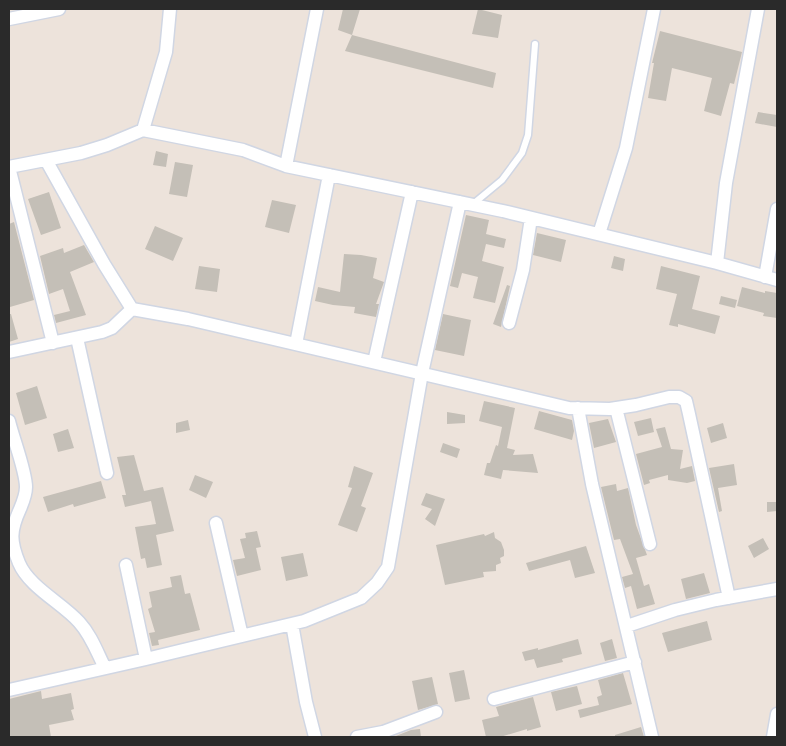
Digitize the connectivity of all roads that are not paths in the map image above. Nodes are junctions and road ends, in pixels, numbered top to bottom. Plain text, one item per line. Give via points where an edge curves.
1 (59, 9) edge
2 (170, 9) edge
3 (317, 9) edge
4 (654, 9) edge
5 (758, 9) edge
6 (13, 15) edge
7 (535, 44) dead end
8 (143, 130) junction
9 (46, 160) junction
10 (286, 166) junction
11 (9, 167) edge
12 (329, 175) junction
13 (412, 192) junction
14 (466, 203) junction
15 (777, 209) edge
16 (531, 218) junction
17 (599, 234) junction
18 (717, 263) junction
19 (771, 278) edge
20 (132, 309) junction
21 (509, 323) dead end
22 (77, 338) junction
23 (53, 343) junction
24 (296, 344) junction
25 (9, 352) edge
26 (374, 362) junction
27 (422, 373) junction
28 (578, 408) junction
29 (616, 408) junction
30 (9, 421) edge
31 (107, 473) dead end
32 (216, 523) dead end
33 (650, 544) dead end
34 (126, 565) dead end
35 (777, 589) edge
36 (728, 598) junction
37 (292, 624) junction
38 (627, 626) junction
39 (242, 636) junction
40 (146, 659) junction
41 (635, 662) junction
42 (105, 668) junction
43 (9, 690) edge
44 (494, 699) dead end
45 (436, 712) dead end
46 (777, 714) edge
47 (314, 737) edge
48 (357, 737) edge
49 (652, 737) edge
50 (773, 737) edge

1 - 6 street
2 - 8 street via 166,52
3 - 10 street
4 - 17 street via 626,148
5 - 18 street via 726,183
7 - 14 lane via 528,135 522,153 502,180
8 - 9 street via 107,145
8 - 10 street via 243,150
9 - 11 street
9 - 20 street
10 - 12 street
11 - 23 street
12 - 13 street
12 - 24 street
13 - 14 street
13 - 26 street
14 - 16 street
14 - 27 street
15 - 19 street
16 - 17 street
16 - 21 street via 523,270
17 - 18 street
18 - 19 street
20 - 22 street via 112,328
20 - 24 street
22 - 23 street
22 - 31 street
23 - 25 street
24 - 26 street
26 - 27 street
27 - 28 street
27 - 37 street via 388,567 361,598
28 - 29 street
28 - 38 street via 592,484
29 - 33 street
29 - 36 street via 669,397 679,397 686,402
30 - 42 street via 26,483 26,495 11,537 20,566 30,579 80,623
32 - 39 street
34 - 40 street
35 - 36 street
36 - 38 street via 675,610
37 - 39 street
37 - 47 street
38 - 41 street
39 - 40 street
40 - 42 street
41 - 44 street
41 - 49 street
42 - 43 street
45 - 48 street via 383,732
46 - 50 street

